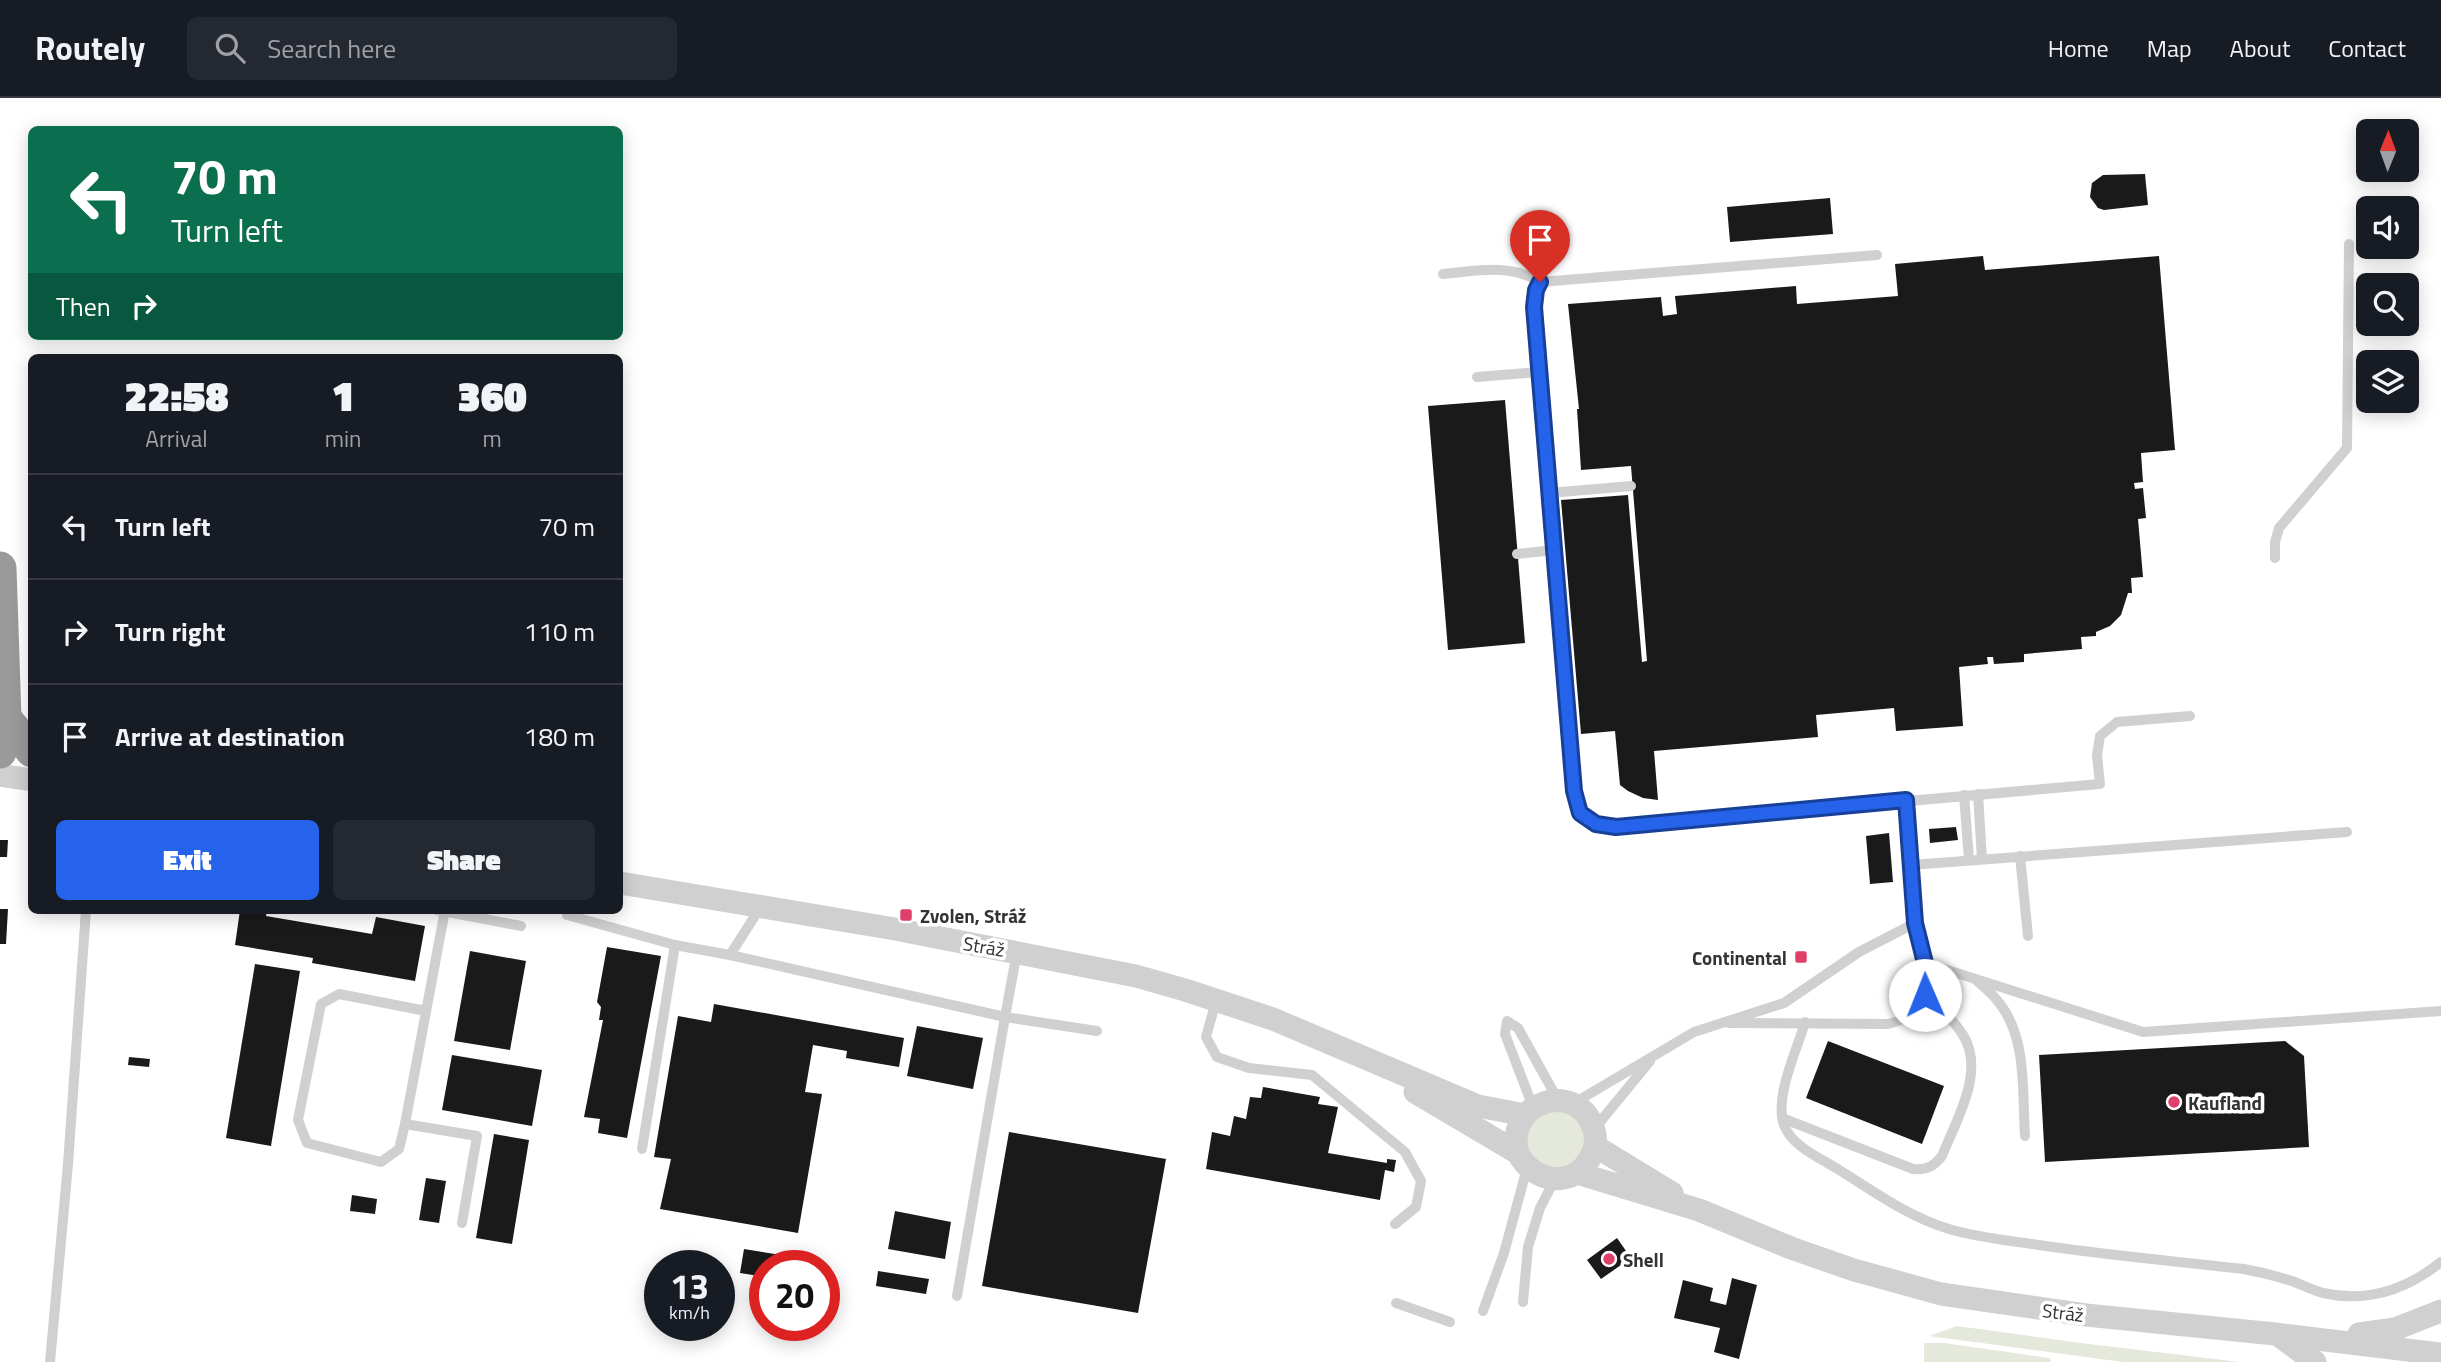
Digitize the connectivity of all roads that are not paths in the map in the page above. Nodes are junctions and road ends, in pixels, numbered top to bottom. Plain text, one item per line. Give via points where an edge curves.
1 (2349, 244) dead end
2 (1877, 255) dead end
3 (1443, 274) dead end
4 (1540, 282) junction
5 (1539, 372) junction
6 (1477, 377) dead end
7 (1631, 486) dead end
8 (1549, 493) junction
9 (1554, 550) junction
10 (1517, 554) dead end
11 (2276, 558) dead end
12 (0, 568) edge
13 (2190, 716) dead end
14 (5, 718) junction
15 (28, 746) edge
16 (0, 752) edge
17 (0, 775) edge
18 (28, 779) edge
19 (1978, 794) junction
20 (1964, 795) junction
21 (1906, 800) junction
22 (2347, 832) dead end
23 (2020, 856) junction
24 (1982, 859) junction
25 (1969, 860) junction
26 (1911, 865) junction
27 (623, 884) edge
28 (760, 908) junction
29 (86, 914) edge
30 (441, 914) edge
31 (462, 914) edge
32 (567, 915) dead end
33 (1915, 923) junction
34 (521, 926) dead end
35 (2028, 936) dead end
36 (675, 945) junction
37 (1017, 952) junction
38 (730, 955) junction
39 (1925, 963) junction
40 (1973, 977) junction
41 (1925, 995) junction
42 (1217, 1000) junction
43 (426, 1011) junction
44 (2440, 1011) edge
45 (1005, 1017) junction
46 (1729, 1023) junction
47 (1805, 1023) junction
48 (1097, 1031) dead end
49 (1337, 1048) junction
50 (1654, 1055) junction
51 (1566, 1102) junction
52 (1529, 1111) junction
53 (1782, 1118) junction
54 (405, 1124) junction
55 (2025, 1136) dead end
56 (1594, 1138) junction
57 (642, 1149) dead end
58 (1523, 1160) junction
59 (1566, 1176) junction
60 (1699, 1210) junction
61 (462, 1223) dead end
62 (1395, 1224) dead end
63 (2441, 1262) edge
64 (957, 1296) dead end
65 (1522, 1302) dead end
66 (1396, 1303) dead end
67 (1483, 1311) dead end
68 (2441, 1311) edge
69 (1450, 1322) dead end
70 (2275, 1334) junction
71 (2441, 1354) edge
72 (50, 1362) edge
73 (2315, 1362) edge

1 - 11 lane via 2347,448 2278,528
2 - 4 lane
3 - 4 lane via 1504,270 1525,273
4 - 5 lane via 1534,307
5 - 6 lane
5 - 8 lane
7 - 8 lane
8 - 9 lane
9 - 10 lane
9 - 21 lane via 1574,791 1580,813 1596,824 1616,827
12 - 14 highway
13 - 19 lane via 2117,722 2100,736 2100,784
14 - 15 highway
14 - 16 highway
17 - 18 street
19 - 20 lane
19 - 24 lane
20 - 21 lane
20 - 25 lane
21 - 26 lane
22 - 23 lane
23 - 24 lane
23 - 35 lane
24 - 25 lane
25 - 26 lane
26 - 33 lane
27 - 28 street, Stráž
28 - 37 street, Stráž
28 - 38 lane
29 - 72 lane
30 - 43 lane
31 - 34 lane
32 - 36 lane
33 - 39 lane
33 - 46 lane via 1859,953 1784,1003
36 - 38 lane
36 - 57 lane
37 - 42 street, Stráž via 1136,976
37 - 45 lane
38 - 45 lane
39 - 40 lane
39 - 41 lane
40 - 44 lane via 2143,1032
40 - 55 lane via 1996,998 2015,1031
41 - 47 lane via 1911,1017 1896,1022
41 - 53 lane via 1958,1027 1971,1062 1965,1097 1936,1164 1927,1170 1913,1169
42 - 49 street, Stráž
42 - 62 lane via 1206,1037 1217,1057 1249,1068 1312,1075 1405,1152 1421,1181 1416,1207
43 - 54 lane
43 - 54 lane via 339,994 320,1004 298,1120 307,1143 381,1162 399,1149
45 - 48 lane
45 - 64 lane
46 - 47 lane
46 - 50 lane via 1694,1032
47 - 53 lane via 1783,1092
49 - 52 street, Stráž via 1478,1106
49 - 58 street, Stráž
50 - 51 lane
50 - 56 lane
51 - 52 street, Stráž via 1545,1102
51 - 52 lane via 1518,1028 1507,1021 1506,1034
51 - 56 street, Stráž via 1586,1115
52 - 58 street via 1517,1133
53 - 63 lane via 1789,1136 1871,1190 1925,1219 1979,1236 2244,1269 2348,1297 2398,1288
54 - 61 lane via 477,1136
56 - 59 street via 1587,1163
56 - 60 street, Stráž
58 - 59 street, Stráž via 1537,1175
58 - 67 lane via 1504,1253
59 - 60 street, Stráž
59 - 65 lane via 1540,1208 1528,1247
60 - 70 street, Stráž via 1854,1270 1941,1294 2086,1315
66 - 69 lane
68 - 70 street via 2385,1332
70 - 71 street, Stráž
70 - 73 street

